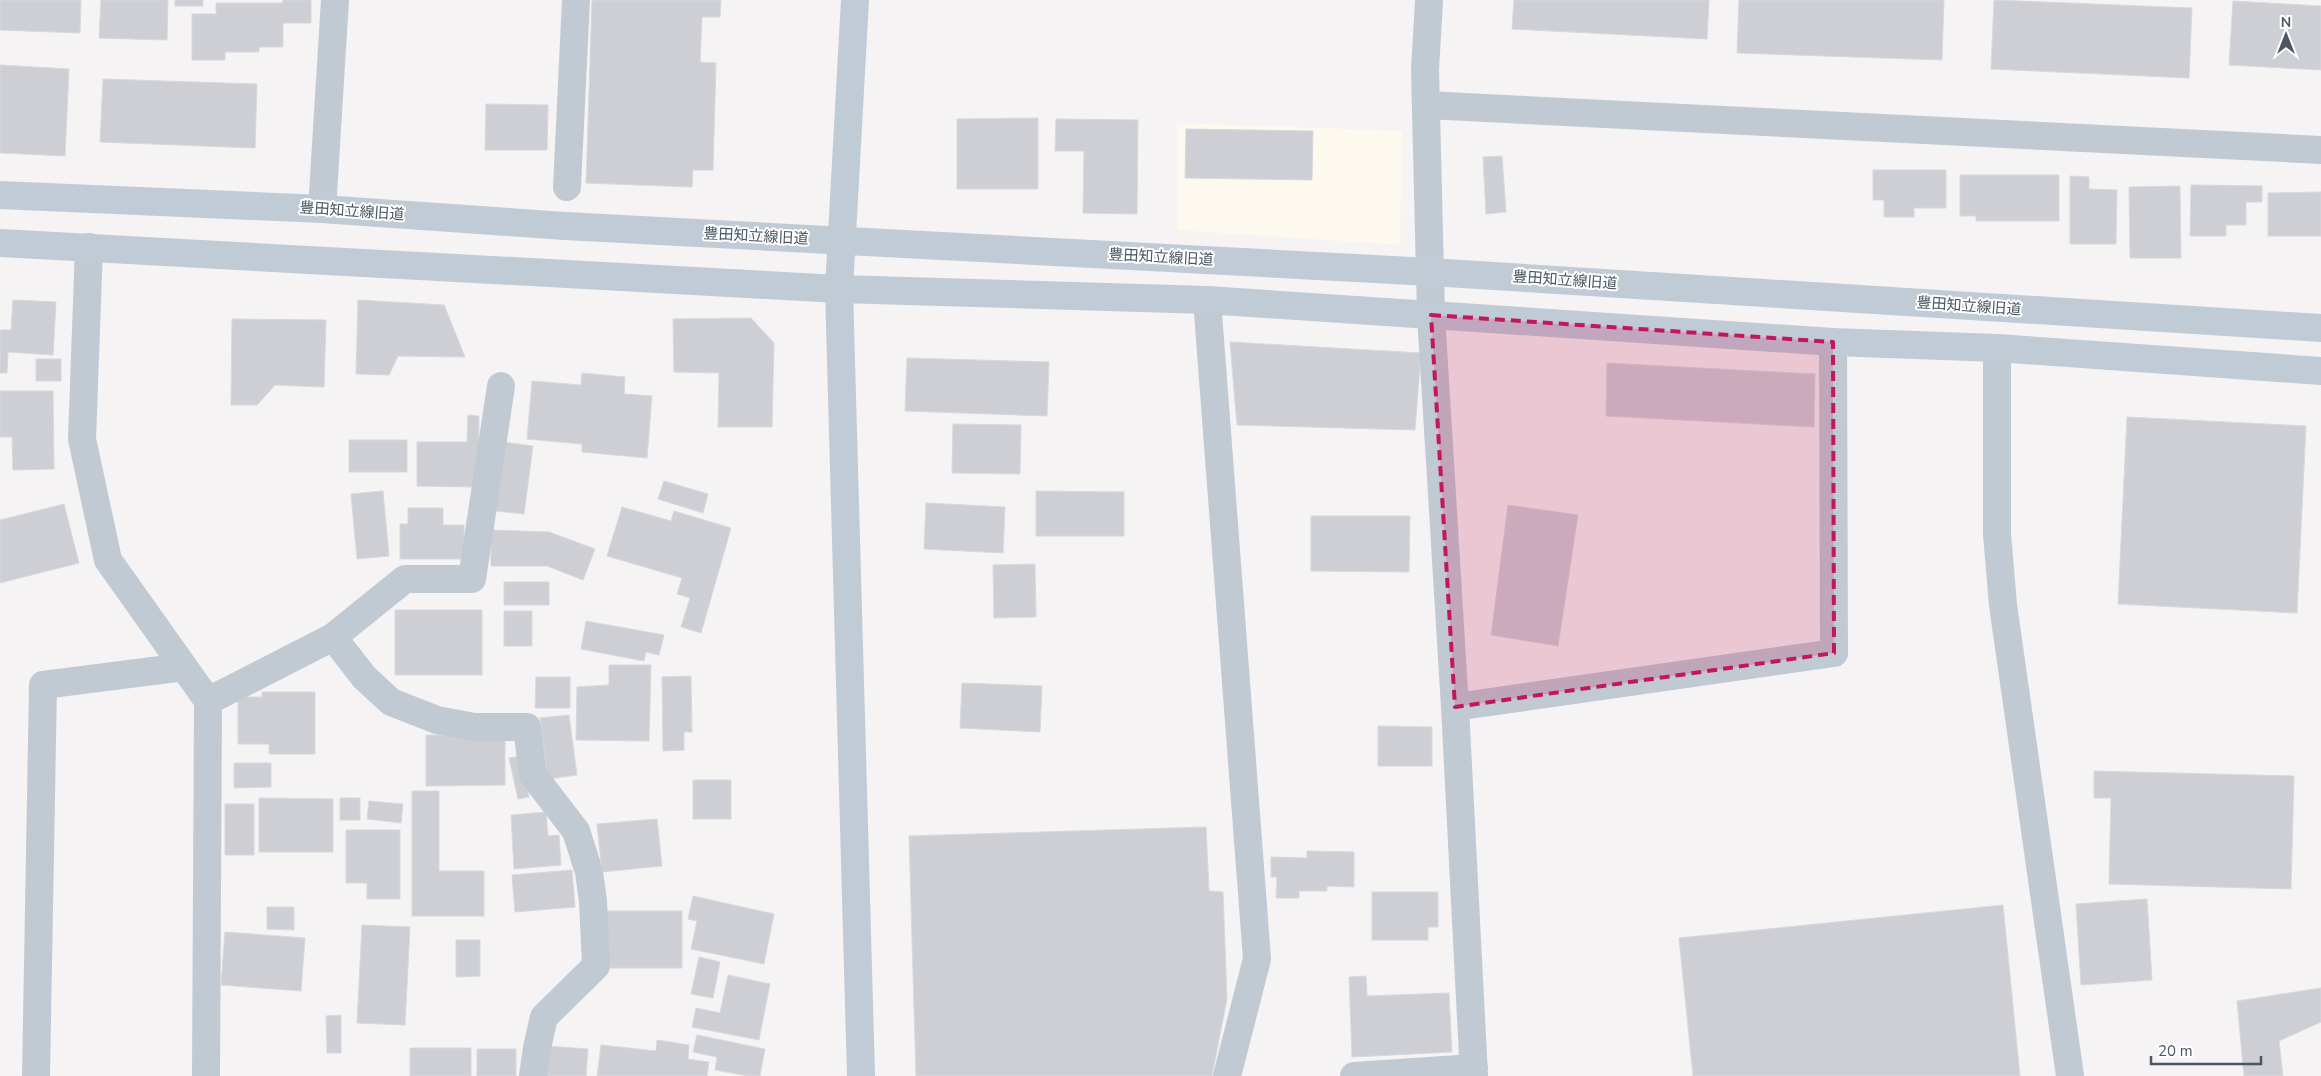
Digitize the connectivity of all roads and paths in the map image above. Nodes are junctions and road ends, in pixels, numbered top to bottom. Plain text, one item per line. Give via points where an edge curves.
1 (335, 0) edge
2 (576, 0) edge
3 (855, 0) edge
4 (1428, 0) edge
5 (1426, 105) junction
6 (2321, 150) edge
7 (567, 187) dead end
8 (0, 195) edge
9 (322, 209) junction
10 (841, 240) junction
11 (0, 243) edge
12 (89, 247) junction
13 (1430, 272) junction
14 (838, 289) junction
15 (1207, 300) junction
16 (1431, 315) junction
17 (2321, 328) edge
18 (1833, 342) junction
19 (1997, 348) junction
20 (2321, 371) edge
21 (501, 386) dead end
22 (333, 637) junction
23 (184, 667) junction
24 (208, 700) junction
25 (1455, 707) junction
26 (1474, 1072) edge
27 (36, 1076) edge
28 (206, 1076) edge
29 (533, 1076) edge
30 (861, 1076) edge
31 (1227, 1076) edge
32 (1354, 1076) edge
33 (2070, 1076) edge

1 - 9 street
2 - 7 street
3 - 10 street
4 - 5 street
5 - 6 street
5 - 13 street
8 - 9 street, 豊田知立線旧道
9 - 10 street, 豊田知立線旧道
10 - 13 street, 豊田知立線旧道
10 - 14 street
11 - 12 street
12 - 14 street
12 - 23 street via 82,439 108,560
13 - 16 street
13 - 17 street, 豊田知立線旧道
14 - 15 street
14 - 30 street
15 - 16 street
15 - 31 street via 1257,959
16 - 18 street
16 - 25 street
18 - 19 street
18 - 25 street via 1834,653
19 - 20 street
19 - 33 street via 1997,534 2003,605
21 - 22 street via 472,578 405,579
22 - 24 street
22 - 29 street via 364,677 391,702 447,722 474,727 527,727 533,775 576,831 589,872 596,966 544,1017
23 - 24 street
23 - 27 street via 43,685
24 - 28 street
25 - 26 street
26 - 32 street

